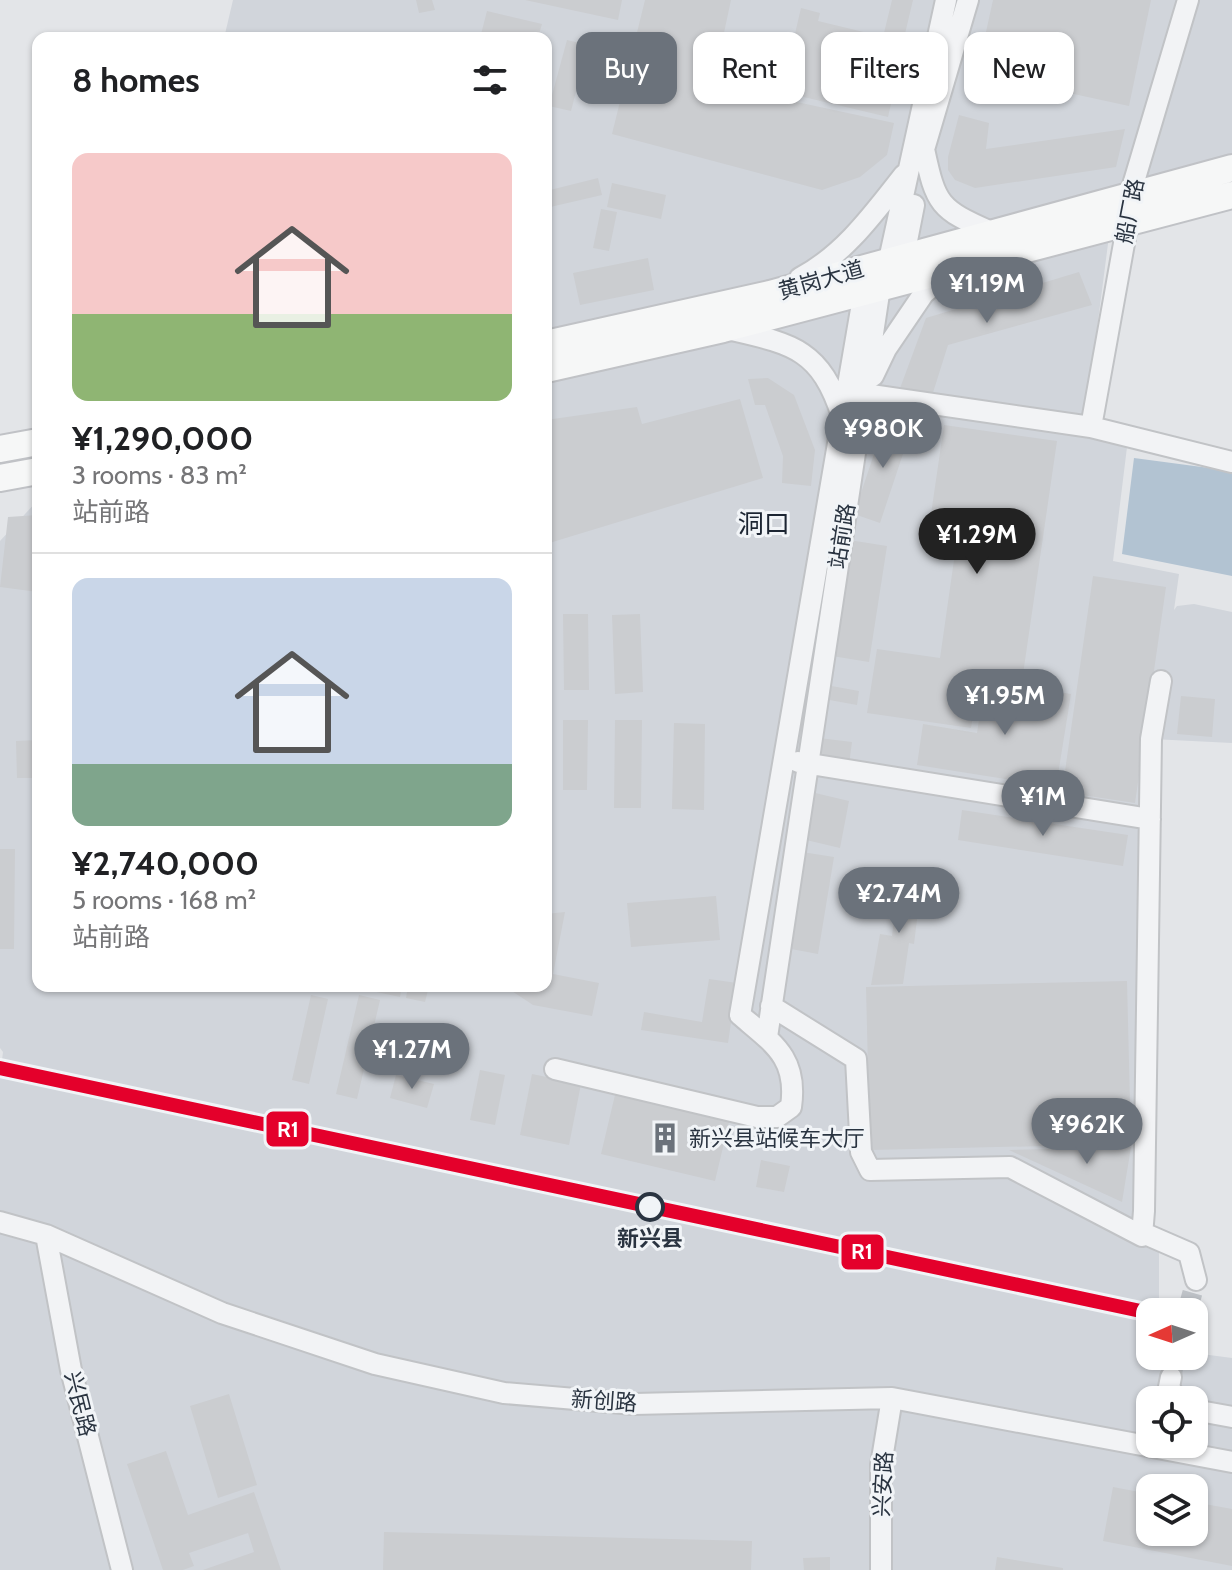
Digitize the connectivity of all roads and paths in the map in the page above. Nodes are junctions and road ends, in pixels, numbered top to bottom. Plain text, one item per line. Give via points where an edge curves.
1 (946, 0) edge
2 (968, 0) edge
3 (1188, 0) edge
4 (924, 149) junction
5 (1232, 168) edge
6 (907, 172) junction
7 (1130, 195) junction
8 (1232, 195) edge
9 (1128, 222) junction
10 (991, 232) junction
11 (897, 258) junction
12 (954, 268) junction
13 (872, 290) junction
14 (770, 294) junction
15 (723, 329) junction
16 (552, 343) edge
17 (552, 368) edge
18 (864, 394) junction
19 (843, 420) junction
20 (1091, 427) junction
21 (32, 443) edge
22 (0, 449) edge
23 (1232, 462) edge
24 (32, 472) edge
25 (0, 478) edge
26 (1161, 681) dead end
27 (782, 759) junction
28 (808, 764) junction
29 (1150, 819) junction
30 (771, 1006) junction
31 (767, 1037) junction
32 (555, 1069) dead end
33 (0, 1222) edge
34 (1143, 1233) junction
35 (46, 1235) junction
36 (1196, 1280) dead end
37 (1171, 1377) tunnel mouth
38 (1169, 1386) edge
39 (892, 1398) junction
40 (1208, 1413) edge
41 (1232, 1417) edge
42 (1232, 1462) edge
43 (122, 1570) edge
44 (881, 1570) edge

1 - 6 street, 站前路
2 - 4 street, 站前路
3 - 7 street, 船厂路
4 - 10 street via 933,192 948,212
4 - 11 street, 站前路
5 - 7 main road, 黄岗大道
6 - 11 street, 站前路
6 - 14 street via 823,265
7 - 9 street, 船厂路
7 - 10 main road, 黄岗大道
8 - 9 main road, 黄岗大道
9 - 12 main road, 黄岗大道
9 - 20 street, 船厂路
10 - 11 main road, 黄岗大道
11 - 13 street, 站前路
11 - 14 main road, 黄岗大道
12 - 13 main road, 黄岗大道
12 - 18 street via 924,293 886,349
13 - 15 main road, 黄岗大道
13 - 18 street, 站前路
13 - 19 street, 站前路
14 - 16 main road, 黄岗大道
15 - 17 main road, 黄岗大道
15 - 19 street via 772,339 809,359 833,387
18 - 20 street
18 - 28 street, 站前路
19 - 27 street, 站前路
20 - 23 street
21 - 22 main road
24 - 25 main road
26 - 29 street via 1151,739
27 - 28 street
27 - 31 street, 站前路 via 740,1015
28 - 29 street
28 - 30 street, 站前路
29 - 34 street
30 - 31 street, 站前路
30 - 34 street via 856,1059 861,1152 870,1170 1010,1167 1138,1235
31 - 32 street via 790,1067 794,1085 791,1107 777,1117 757,1117
33 - 35 street, 新创路
34 - 36 street via 1189,1253
35 - 39 street, 新创路 via 222,1313 375,1364 504,1393 634,1404
35 - 43 street, 兴民路 via 71,1370
37 - 38 street
39 - 42 street, 新创路
39 - 44 street, 兴安路 via 881,1465
40 - 41 street

